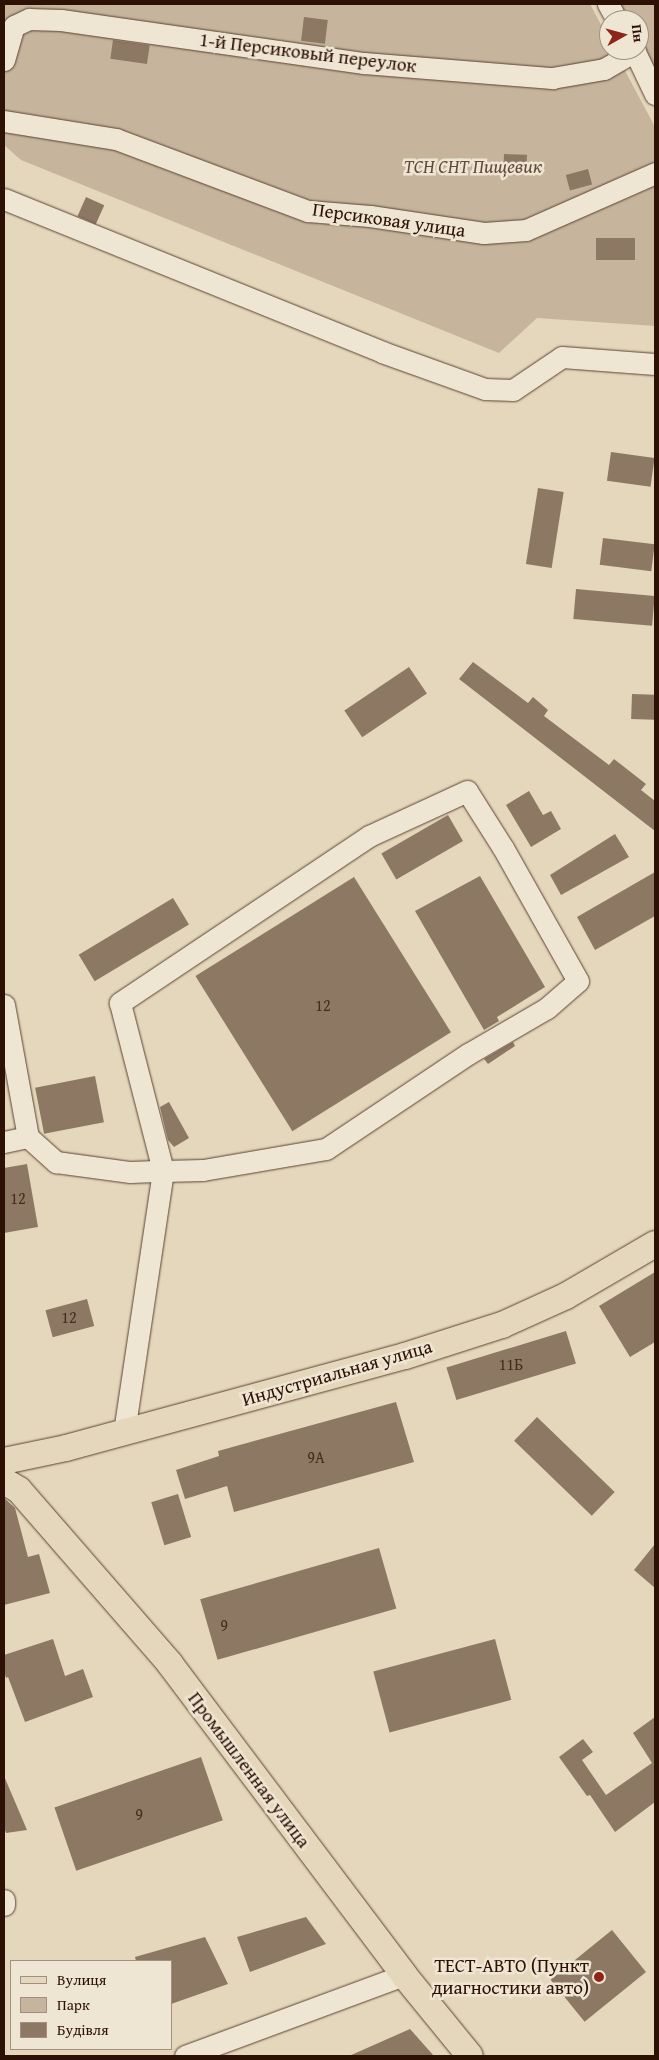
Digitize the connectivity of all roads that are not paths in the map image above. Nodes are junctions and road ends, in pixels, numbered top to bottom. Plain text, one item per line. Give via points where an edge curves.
1 (4, 60) edge
2 (619, 60) edge
3 (638, 60) edge
4 (655, 94) edge
5 (4, 121) edge
6 (655, 173) edge
7 (4, 199) edge
8 (655, 364) edge
9 (4, 1005) edge
10 (28, 1137) junction
11 (4, 1142) edge
12 (163, 1171) junction
13 (655, 1244) edge
14 (124, 1432) junction
15 (66, 1448) junction
16 (4, 1461) edge
17 (11, 1486) edge
18 (4, 1900) edge
19 (4, 1905) edge
20 (404, 1975) junction
21 (185, 2056) edge
22 (470, 2056) edge

1 - 2 street, 1-й Персиковый переулок via 14,26 29,19 61,20 364,63 552,78 604,69
3 - 4 street
5 - 6 street, Персиковая улица via 116,139 308,211 370,216 484,233 526,230
7 - 8 street via 382,352 485,389 513,390 562,357
9 - 10 street
10 - 11 street
10 - 12 street via 56,1162 130,1172
12 - 12 street via 203,1170 326,1149 468,1054 547,1008 578,980 504,848 467,791 369,836 120,1003
12 - 14 street
13 - 14 main road, Индустриальная улица via 566,1296 502,1325 405,1356
14 - 15 main road, Индустриальная улица
15 - 16 main road, Индустриальная улица
15 - 17 main road, Промышленная улица via 36,1463
17 - 20 main road, Промышленная улица via 170,1664
18 - 19 street
20 - 21 street
20 - 22 main road, Промышленная улица

